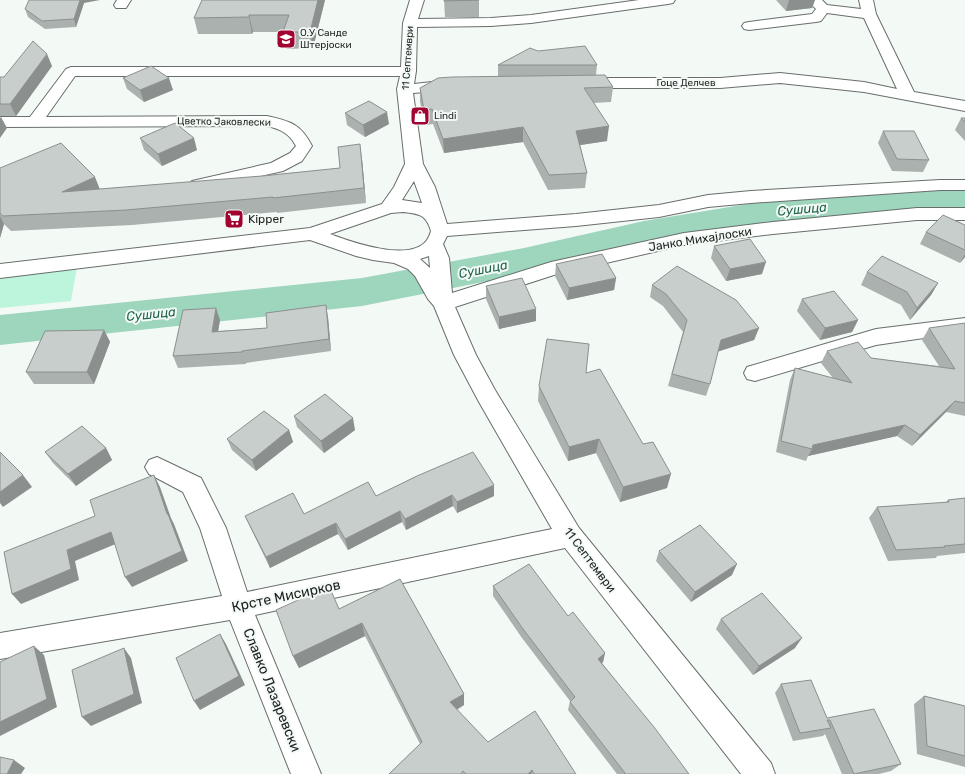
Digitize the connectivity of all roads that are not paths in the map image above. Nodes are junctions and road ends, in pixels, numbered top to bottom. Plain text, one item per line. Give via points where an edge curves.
1 (417, 0) edge
2 (668, 0) edge
3 (866, 0) edge
4 (819, 4) edge
5 (869, 14) junction
6 (410, 23) junction
7 (749, 26) dead end
8 (408, 71) junction
9 (567, 83) edge
10 (468, 85) edge
11 (405, 89) junction
12 (908, 96) junction
13 (965, 106) edge
14 (0, 122) edge
15 (34, 123) junction
16 (414, 164) junction
17 (965, 185) edge
18 (181, 189) edge
19 (382, 210) junction
20 (965, 214) edge
21 (312, 234) junction
22 (437, 238) junction
23 (397, 258) junction
24 (0, 271) edge
25 (440, 297) junction
26 (965, 325) edge
27 (755, 372) dead end
28 (157, 467) dead end
29 (570, 536) junction
30 (238, 606) junction
31 (0, 646) edge
32 (306, 774) edge
33 (760, 774) edge

1 - 6 street, 11 Септември
2 - 6 street via 531,19
3 - 5 street
4 - 5 street
4 - 7 street via 816,18
5 - 12 street
6 - 8 street, 11 Септември
8 - 11 street, 11 Септември
8 - 15 street via 71,72
9 - 12 street, Гоце Делчев via 720,83 780,78 864,87
10 - 11 street
11 - 16 street, 11 Септември
12 - 13 street, Гоце Делчев
14 - 15 street, Цветко Јаковлески
15 - 18 street, Цветко Јаковлески via 266,121 288,126 299,135 304,146 296,157 277,167
16 - 19 street via 402,188
16 - 22 street, 11 Септември via 426,187
17 - 22 street via 708,201 659,211
19 - 21 street
19 - 22 street via 404,206 423,209
19 - 23 street via 366,222 362,232 366,244
20 - 25 street, Јанко Михајлоски via 917,214 684,239
21 - 23 street via 341,246
21 - 24 street
22 - 23 street via 417,254
22 - 25 street, 11 Септември
23 - 25 street, 11 Септември via 423,272
25 - 29 street, 11 Септември via 483,389
26 - 27 street via 876,337
28 - 30 street, Славко Лазаревски via 192,485 213,528
29 - 30 street, Крсте Мисирков
29 - 33 street, 11 Септември
30 - 31 street, Крсте Мисирков
30 - 32 street, Славко Лазаревски

